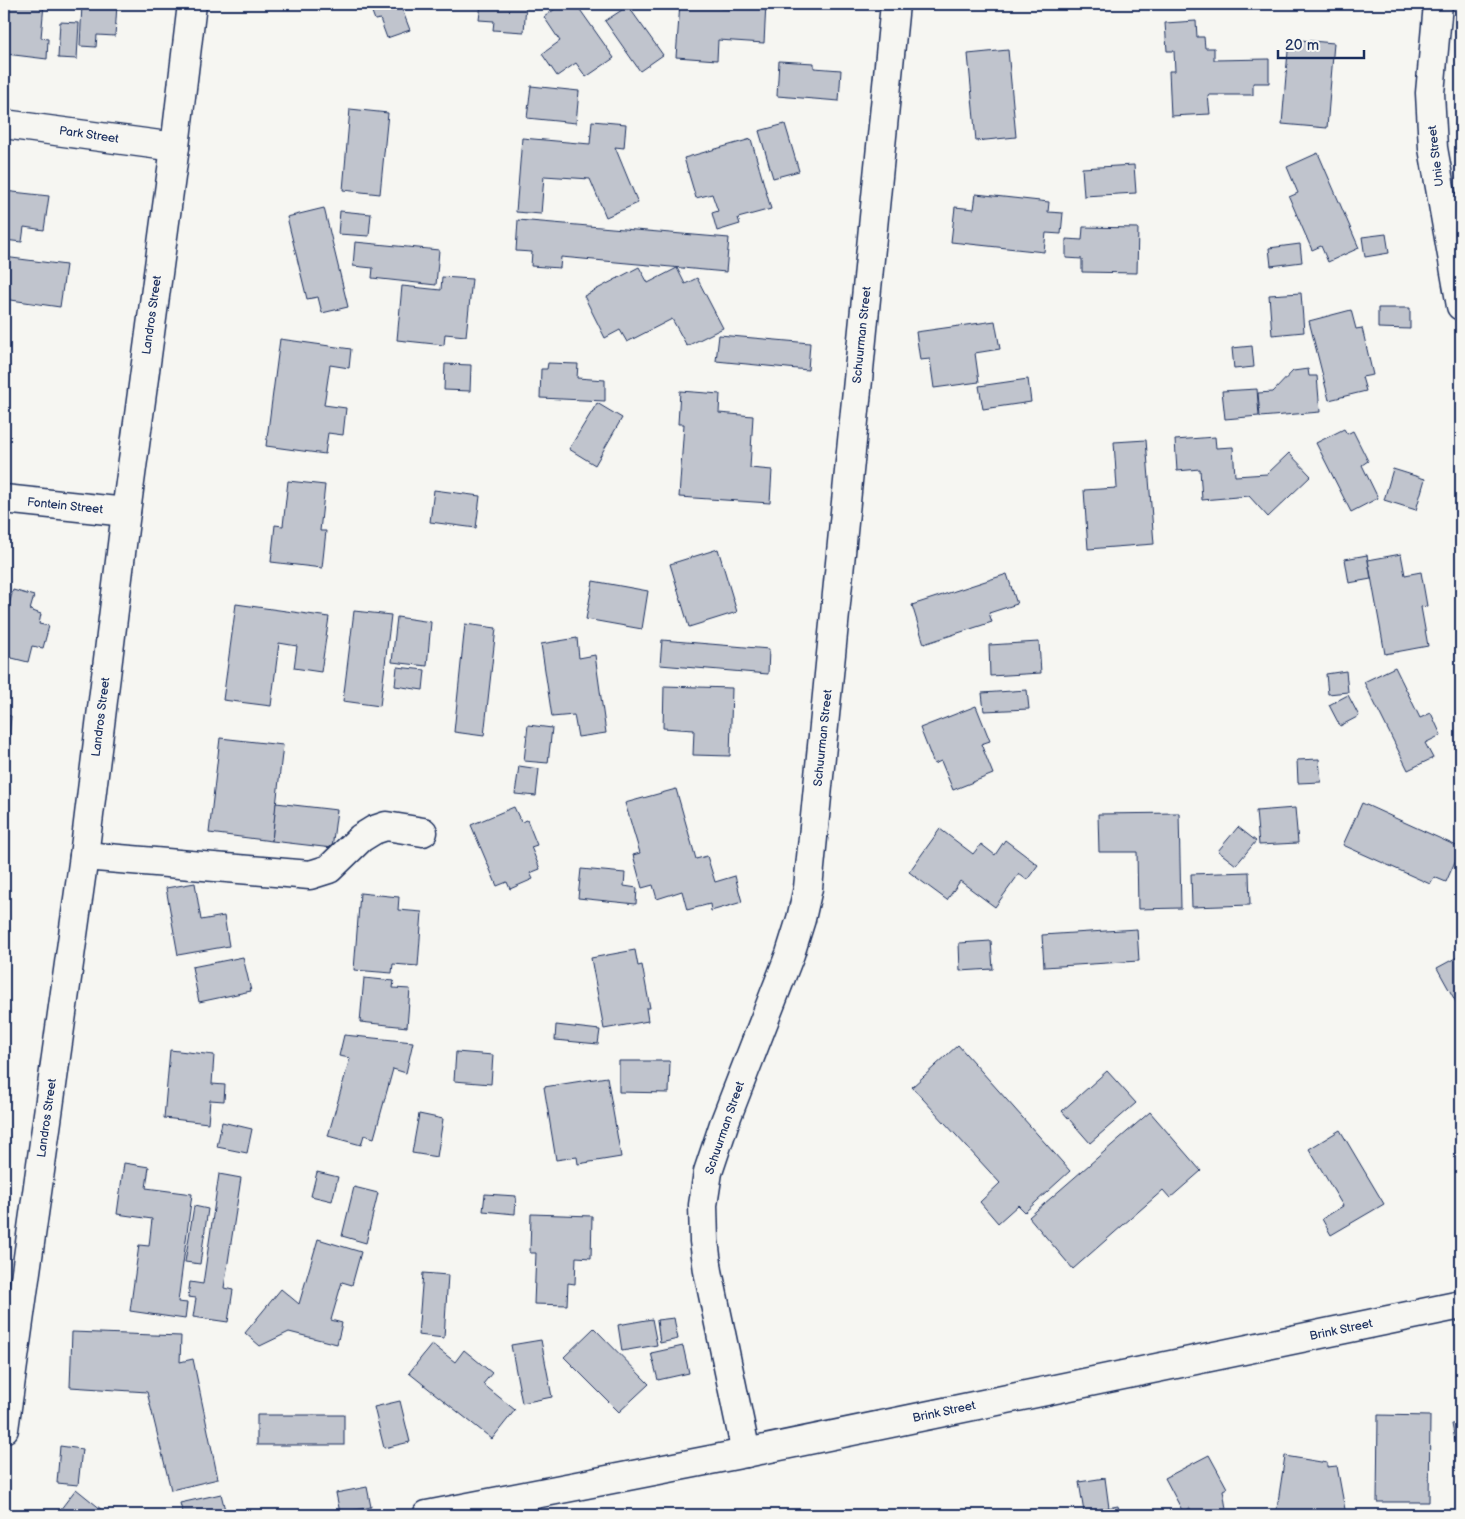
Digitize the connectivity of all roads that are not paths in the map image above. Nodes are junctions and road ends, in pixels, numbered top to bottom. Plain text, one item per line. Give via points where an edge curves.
1 (192, 4) edge
2 (895, 4) edge
3 (1438, 4) edge
4 (4, 124) edge
5 (175, 147) junction
6 (1461, 306) edge
7 (4, 499) edge
8 (126, 512) junction
9 (422, 832) dead end
10 (84, 856) junction
11 (1461, 1305) edge
12 (4, 1429) edge
13 (746, 1453) junction
14 (427, 1515) edge

1 - 5 street, Landros Street
2 - 13 street, Schuurman Street via 808,888 790,954 710,1164 703,1205 708,1271
3 - 6 street, Unie Street via 1430,92 1433,148
4 - 5 street, Park Street
5 - 8 street, Landros Street
7 - 8 street, Fontein Street
8 - 10 street, Landros Street
9 - 10 street via 386,826 374,830 329,870 310,875
10 - 12 street, Landros Street
11 - 13 street, Brink Street
13 - 14 street, Brink Street

